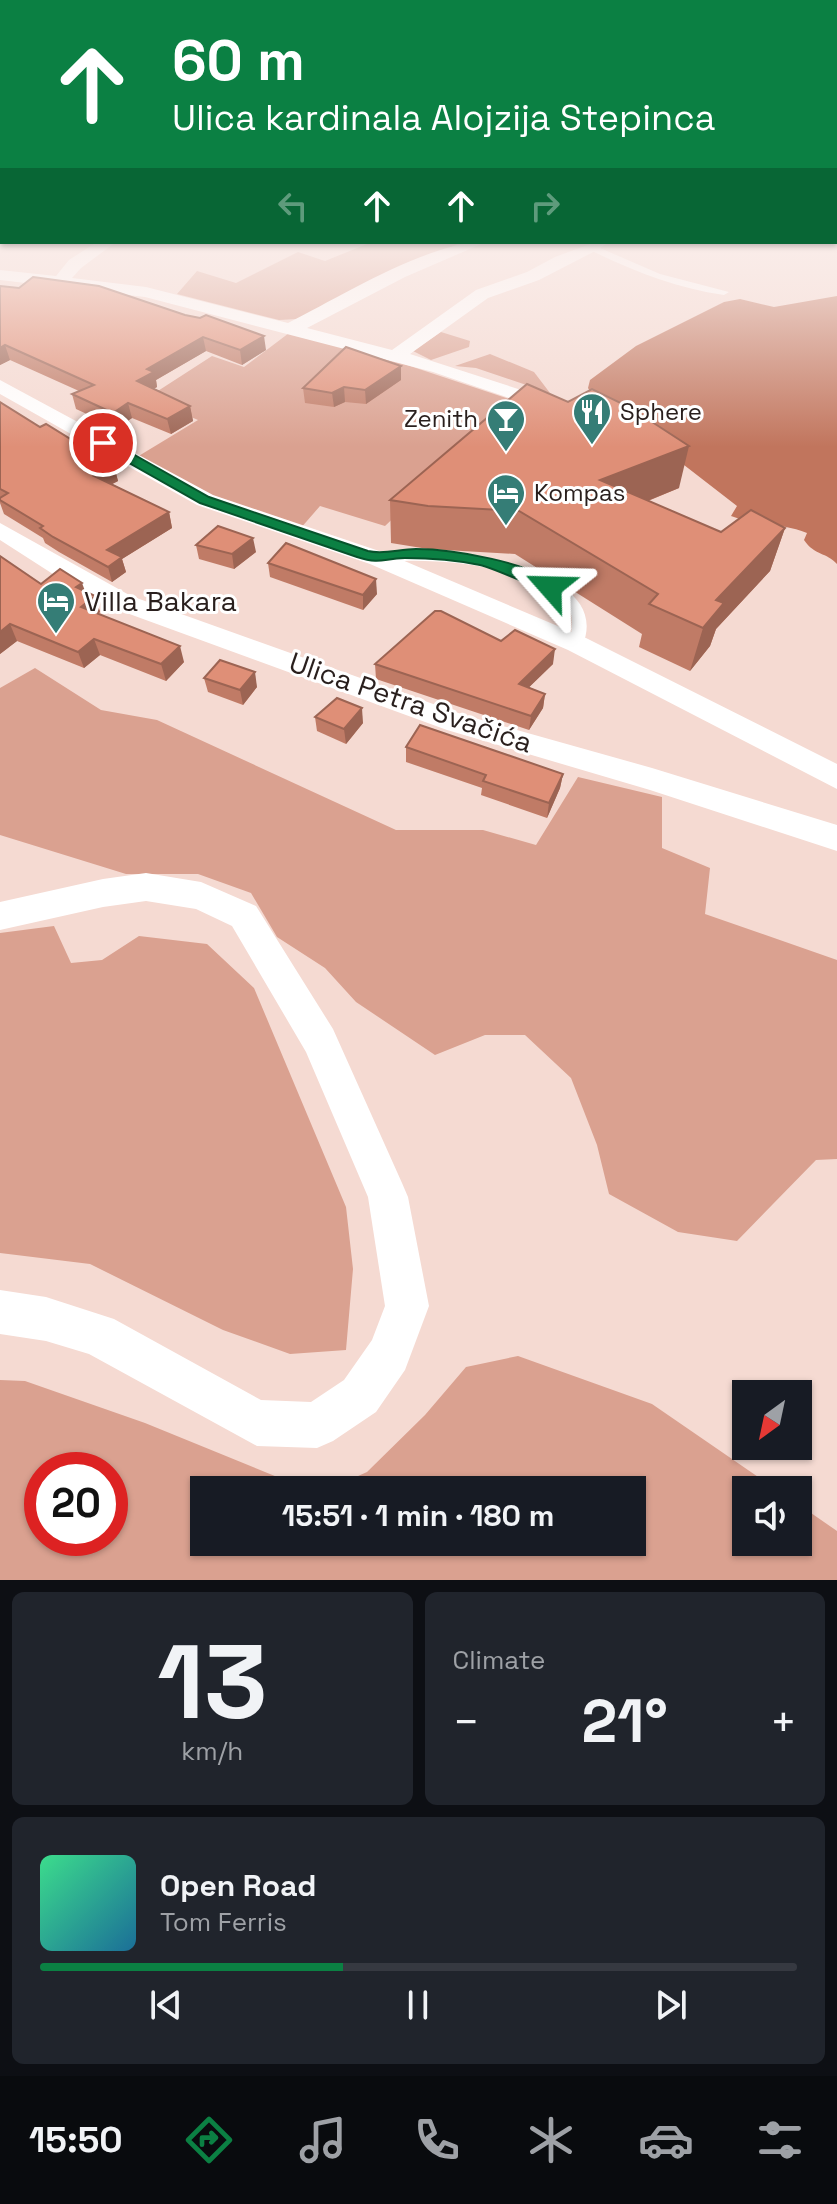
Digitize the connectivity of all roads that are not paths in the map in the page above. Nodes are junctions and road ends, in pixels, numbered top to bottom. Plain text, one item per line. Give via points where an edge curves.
1 (175, 300) edge
2 (345, 300) edge
3 (474, 300) edge
4 (289, 330) junction
5 (395, 356) junction
6 (0, 386) edge
7 (542, 403) edge
8 (0, 530) edge
9 (379, 559) junction
10 (577, 644) junction
11 (837, 778) edge
12 (837, 838) edge
13 (0, 916) edge
14 (0, 1312) edge

1 - 4 street
2 - 4 street
3 - 5 street
4 - 5 street
5 - 7 street
6 - 9 street via 205,500
8 - 12 street, Ulica Petra Svačića via 122,602 457,723
9 - 10 street
9 - 10 lane via 421,553 514,570 566,597 576,608
10 - 11 street
13 - 14 street via 146,887 201,896 244,916 320,1041 388,1197 407,1306 389,1354 360,1396 317,1425 257,1423 98,1335

